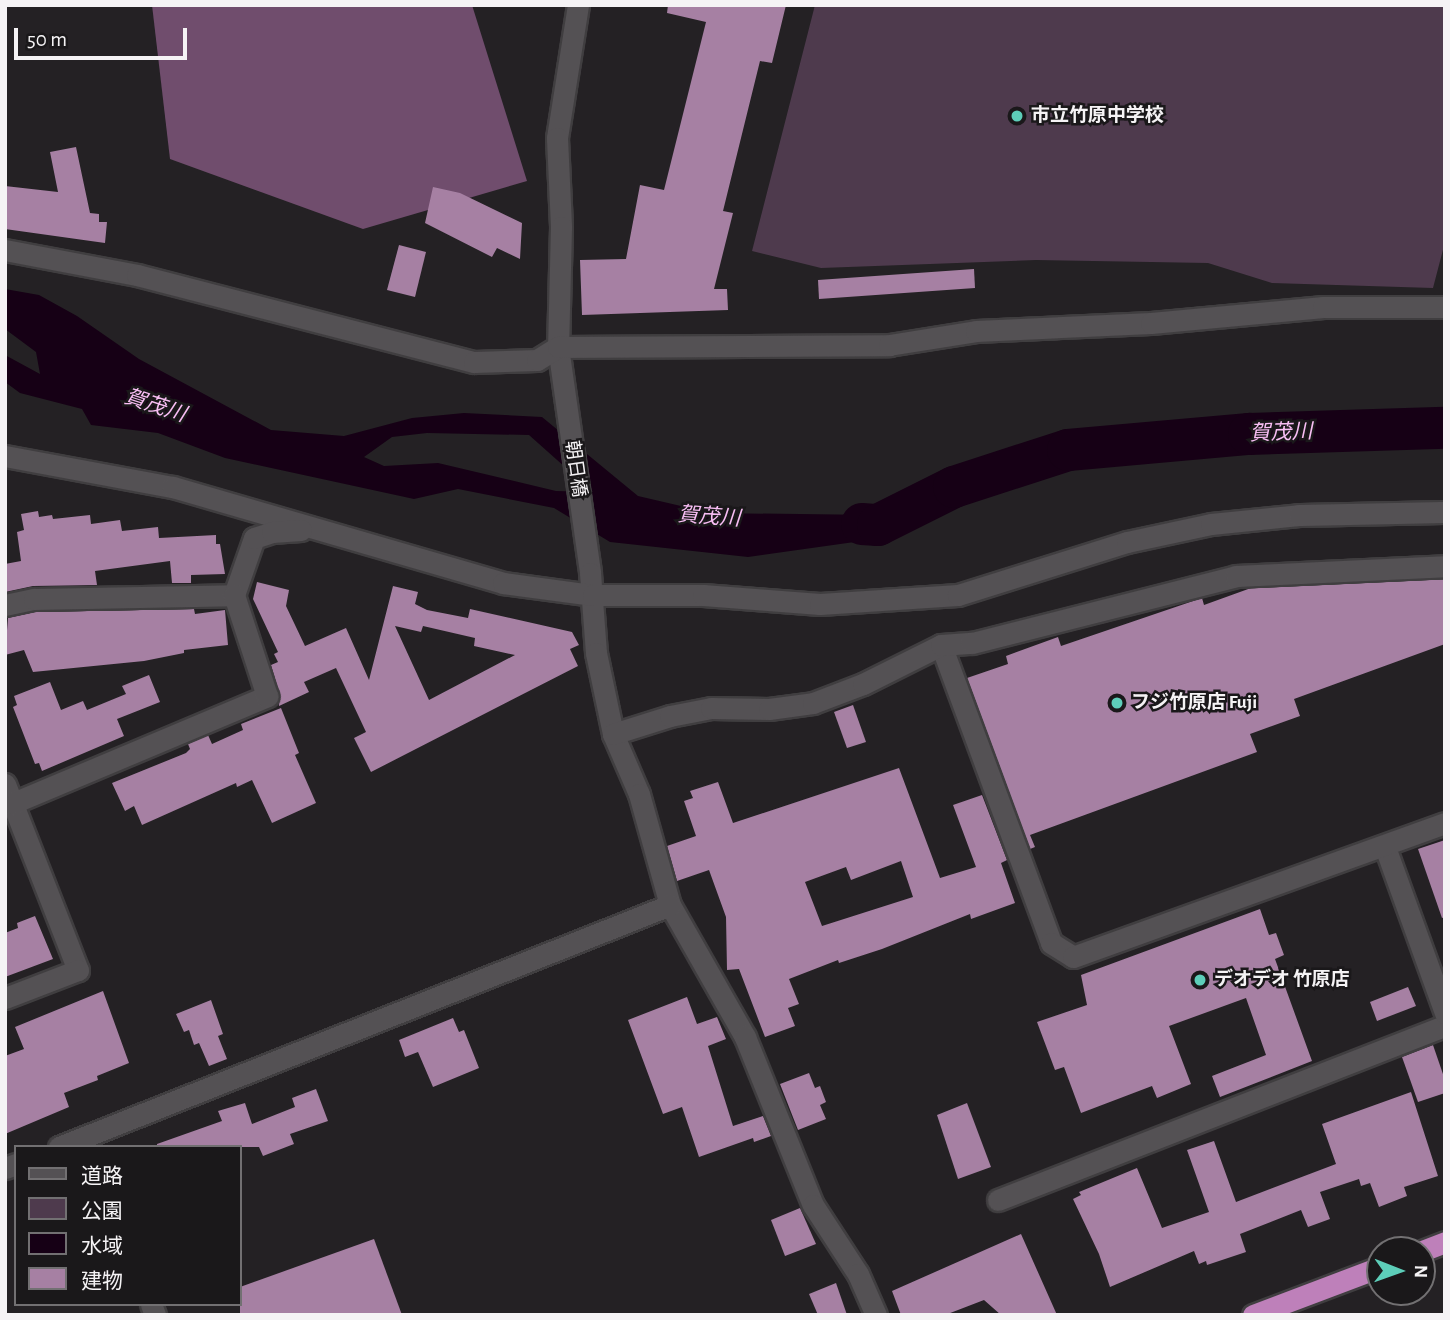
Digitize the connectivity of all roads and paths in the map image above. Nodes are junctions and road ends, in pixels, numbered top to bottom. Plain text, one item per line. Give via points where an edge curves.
1 (578, 5) edge
2 (5, 250) edge
3 (1445, 307) edge
4 (559, 356) junction
5 (5, 456) edge
6 (1445, 512) edge
7 (316, 529) junction
8 (1445, 566) edge
9 (234, 595) junction
10 (593, 595) junction
11 (5, 605) edge
12 (941, 645) junction
13 (613, 734) junction
14 (9, 793) edge
15 (1445, 824) edge
16 (1385, 847) junction
17 (670, 905) junction
18 (5, 998) edge
19 (1445, 1013) edge
20 (1445, 1026) edge
21 (93, 1141) edge
22 (70, 1145) edge
23 (998, 1200) dead end
24 (1366, 1272) edge
25 (876, 1315) edge
26 (1253, 1315) edge

1 - 4 street, 朝日橋 via 558,138
2 - 4 street via 137,275 474,362
3 - 4 street via 1323,307 1151,323 976,331 889,345
4 - 10 street, 朝日橋
5 - 7 street via 173,487
6 - 10 street via 1299,515 1212,524 1127,542 958,595 820,604 703,595
7 - 9 street via 254,538
7 - 10 street via 503,583
8 - 12 street via 1236,576 972,643
9 - 11 street via 34,599
9 - 14 street via 267,696
10 - 13 street, 朝日橋 via 596,653
12 - 13 street via 813,703 769,709 711,708
12 - 16 street via 1051,943 1073,957
13 - 17 street, 朝日橋 via 639,794
14 - 18 street via 78,970
15 - 16 street
16 - 19 street
17 - 21 street
17 - 25 street, 朝日橋 via 745,1037 813,1205 858,1274
20 - 23 street
21 - 22 street
24 - 26 highway

